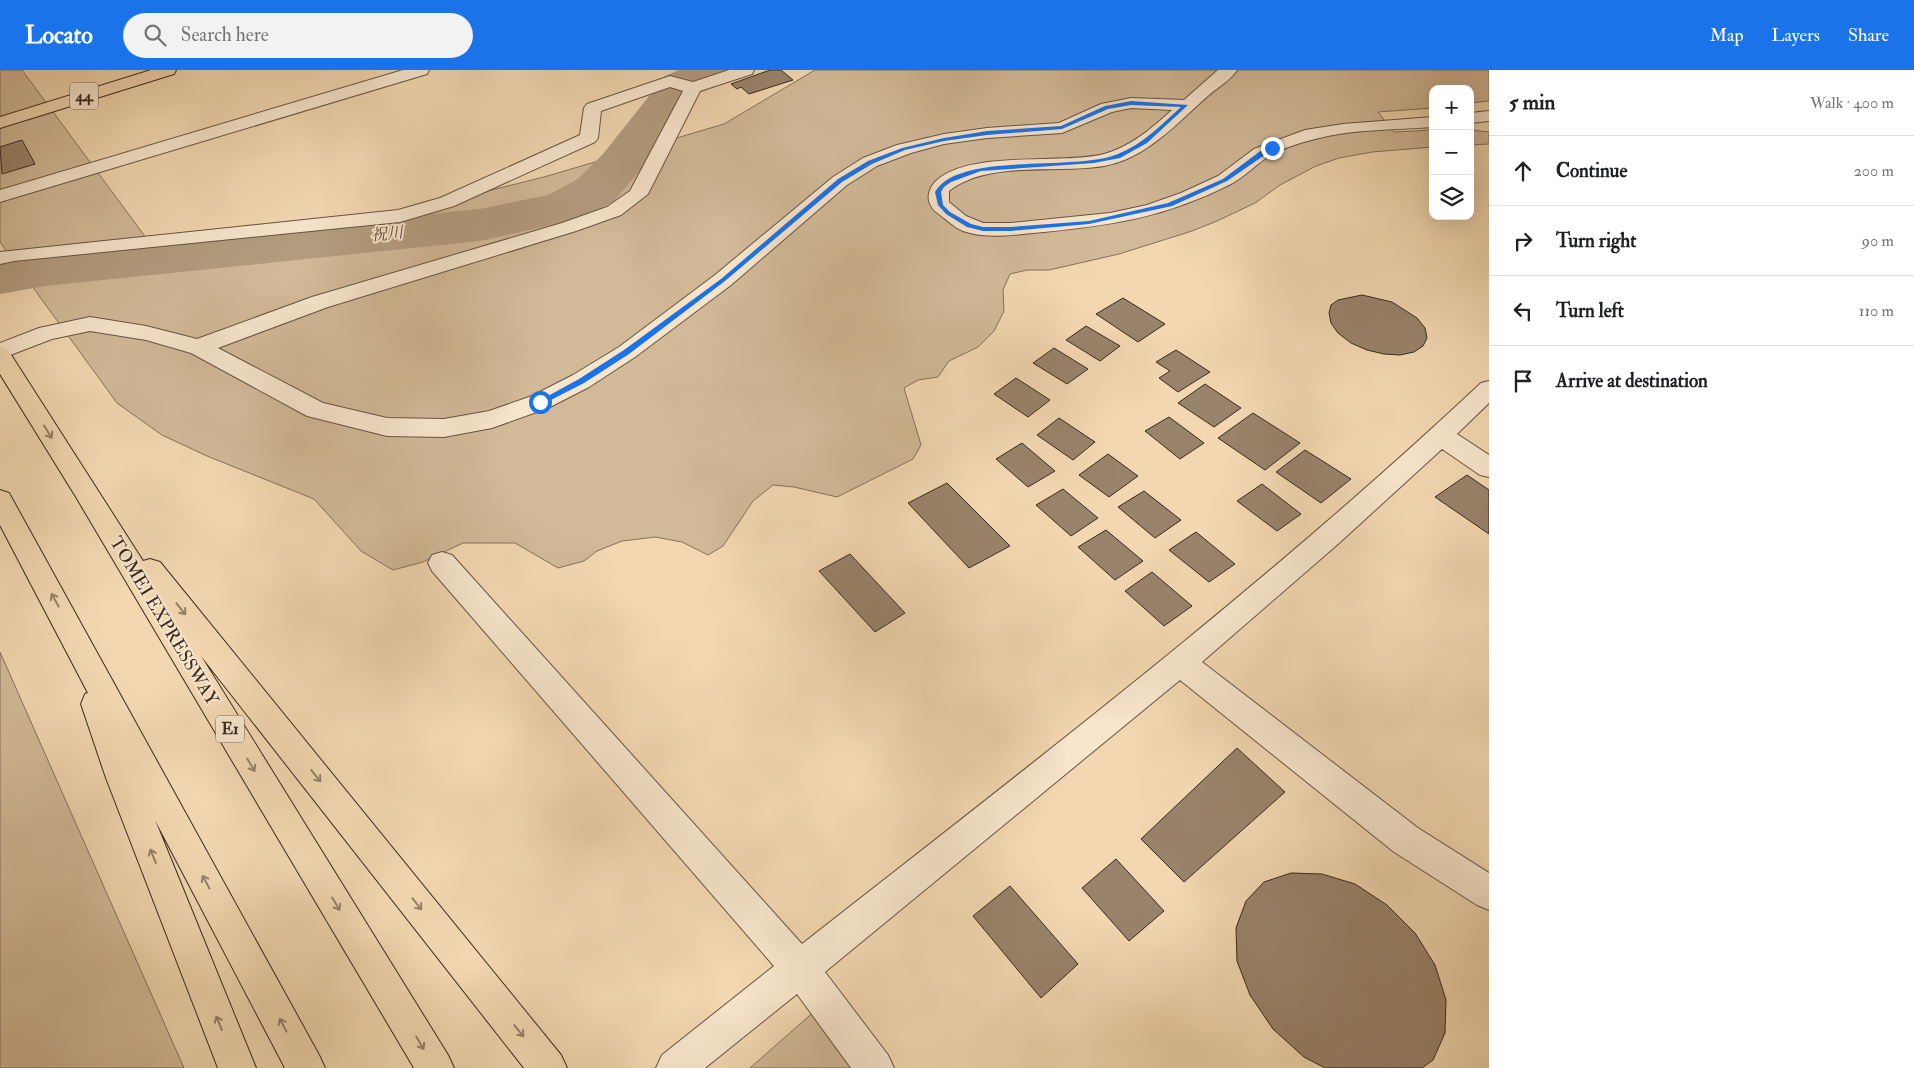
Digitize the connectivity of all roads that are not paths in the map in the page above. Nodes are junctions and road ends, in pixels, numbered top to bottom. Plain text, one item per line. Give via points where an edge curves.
1 (168, 70) edge
2 (421, 70) edge
3 (746, 70) edge
4 (1229, 70) edge
5 (668, 76) edge
6 (692, 88) junction
7 (1186, 105) junction
8 (1489, 116) edge
9 (1474, 118) edge
10 (1429, 122) edge
11 (0, 123) edge
12 (0, 196) edge
13 (5, 252) edge
14 (199, 347) junction
15 (0, 353) edge
16 (1489, 389) edge
17 (1441, 436) junction
18 (1489, 468) edge
19 (84, 490) junction
20 (0, 500) edge
21 (442, 563) dead end
22 (69, 625) junction
23 (1181, 662) junction
24 (1489, 892) edge
25 (800, 970) junction
26 (238, 1068) edge
27 (306, 1068) edge
28 (435, 1068) edge
29 (548, 1068) edge
30 (675, 1068) edge
31 (875, 1068) edge

1 - 11 main road, 44
2 - 12 street
3 - 6 street
4 - 7 street
5 - 6 street
5 - 13 street via 593,108 589,138 446,202 408,214
6 - 14 street via 638,194 614,211 320,302
7 - 10 street via 1133,150 1094,161 1009,166 971,172 942,186 938,192 940,205 969,226 983,229 1110,219 1152,210 1188,197 1225,180 1261,153 1311,134
7 - 14 street via 1131,103 1107,108 1062,128 944,139 870,162 840,181 723,280 627,352 540,402 492,419 444,428 387,427 316,410
8 - 9 street
14 - 15 street via 146,333 90,324 47,333
15 -> 19 main road, TOMEI EXPRESSWAY / E1
16 - 17 street
17 - 18 street
17 - 23 street via 1255,601
19 -> 28 main road, TOMEI EXPRESSWAY / E1
19 -> 29 main road
22 -> 20 main road
21 - 25 street
26 -> 22 main road via 122,778
27 -> 22 main road
23 - 24 street via 1406,840
23 - 25 street
25 - 30 street
25 - 31 street

